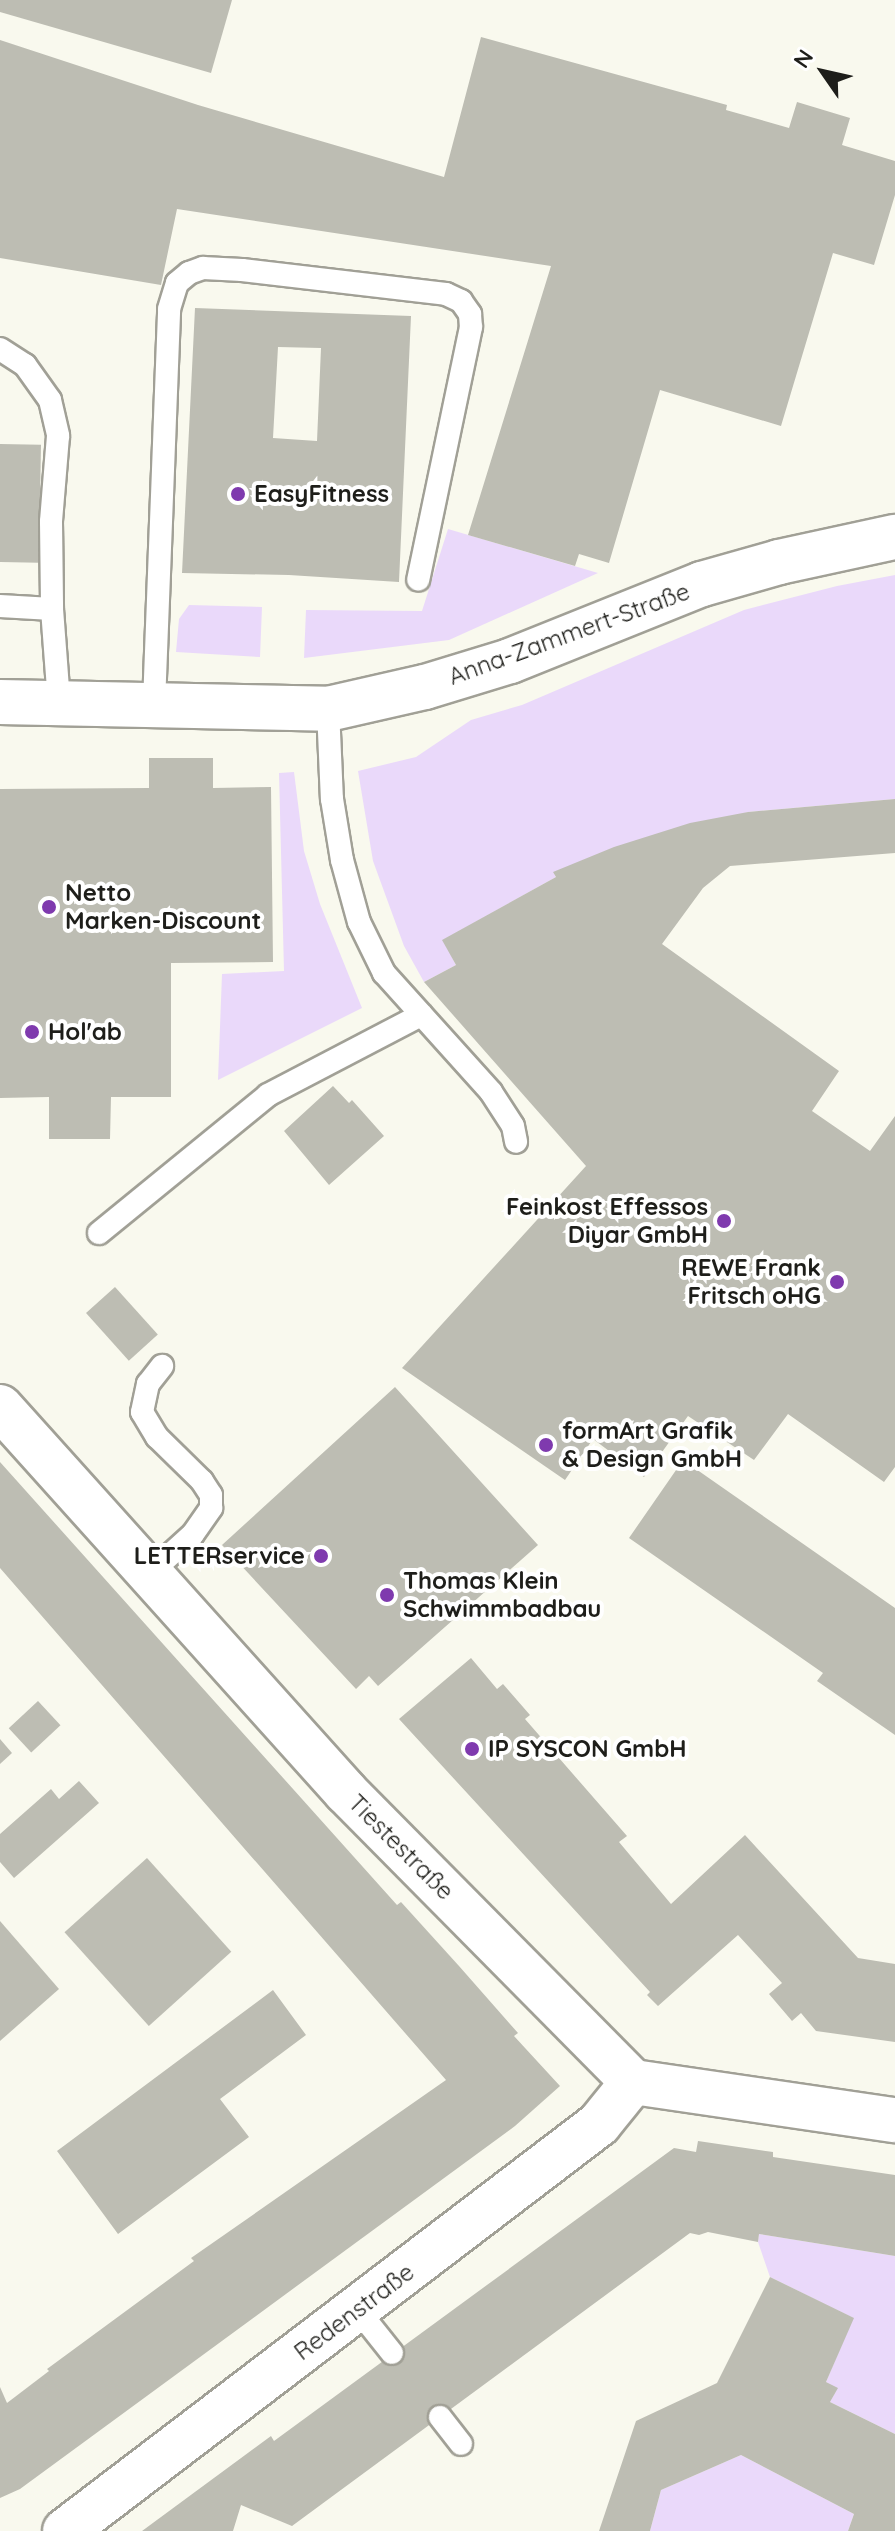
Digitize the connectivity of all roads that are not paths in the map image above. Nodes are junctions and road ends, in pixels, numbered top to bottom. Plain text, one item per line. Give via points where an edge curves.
1 (0, 349) edge
2 (895, 537) edge
3 (418, 580) dead end
4 (0, 606) edge
5 (52, 609) junction
6 (0, 702) edge
7 (59, 703) junction
8 (154, 704) junction
9 (328, 709) junction
10 (421, 1015) junction
11 (516, 1142) dead end
12 (99, 1233) dead end
13 (162, 1366) dead end
14 (0, 1407) edge
15 (149, 1574) junction
16 (633, 2082) junction
17 (895, 2120) edge
18 (357, 2309) junction
19 (392, 2353) dead end
20 (440, 2417) dead end
21 (461, 2444) dead end
22 (65, 2531) edge

1 - 5 lane via 25,365 50,400 58,436 51,522
2 - 9 street, Anna-Zammert-Straße via 702,584 510,661
3 - 8 lane via 471,327 461,301 446,294 242,270 203,268 189,273 177,283 169,309
4 - 5 lane
5 - 7 lane
6 - 7 street, Anna-Zammert-Straße
7 - 8 street, Anna-Zammert-Straße
8 - 9 street, Anna-Zammert-Straße
9 - 10 lane via 332,799 359,922 384,973
10 - 11 lane via 491,1092 513,1126
10 - 12 lane via 268,1095
13 - 15 lane via 142,1397 142,1412 157,1437 202,1481 211,1495 211,1508 193,1534
14 - 15 street, Tiestestraße
15 - 16 street, Tiestestraße via 346,1792
16 - 17 street
16 - 18 street, Redenstraße via 599,2124
18 - 19 lane
18 - 22 street, Redenstraße
20 - 21 lane

